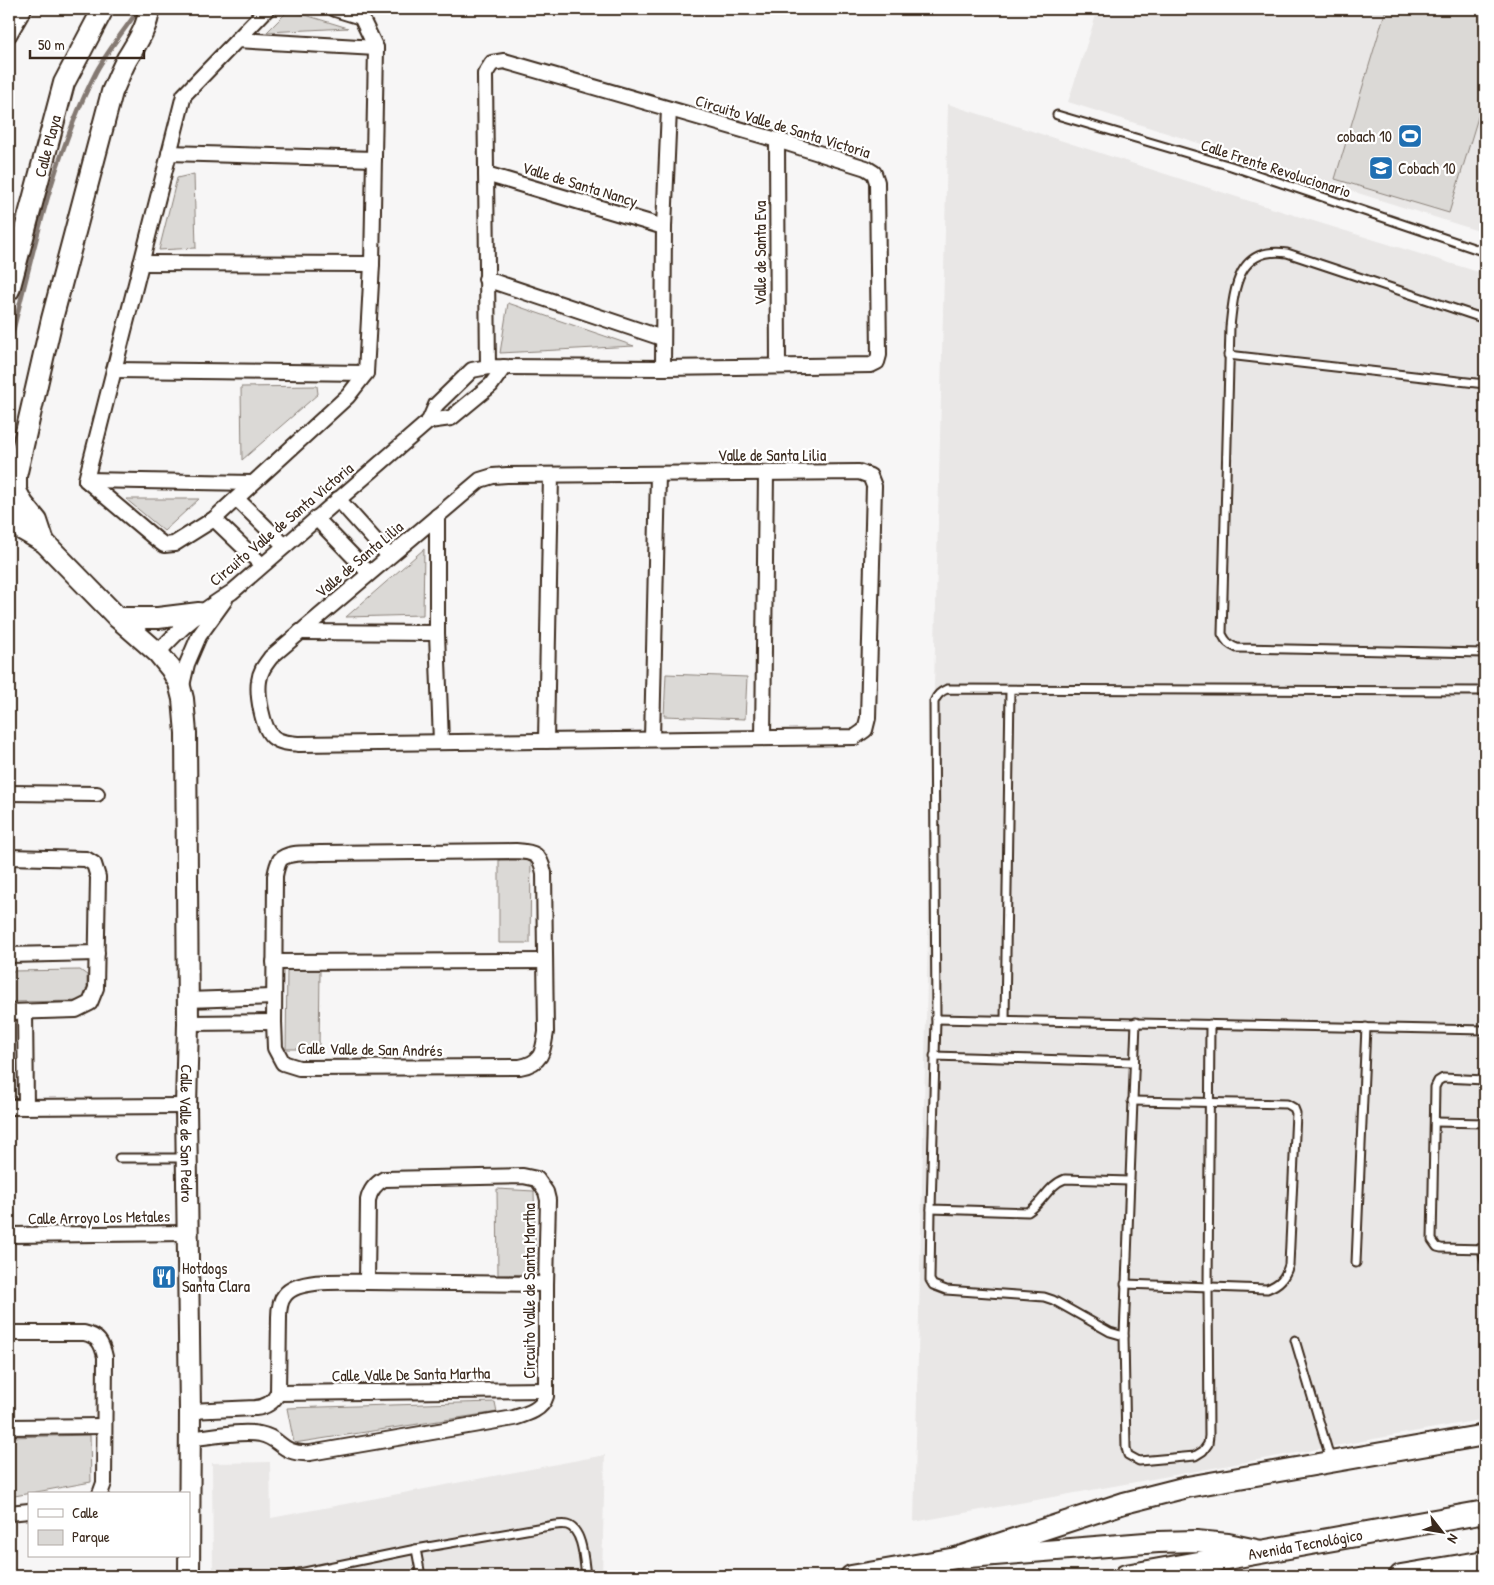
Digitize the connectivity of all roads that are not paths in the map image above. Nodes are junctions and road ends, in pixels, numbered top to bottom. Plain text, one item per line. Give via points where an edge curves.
1 (24, 9) edge
2 (103, 9) edge
3 (267, 9) edge
4 (335, 9) edge
5 (149, 12) edge
6 (9, 35) edge
7 (237, 40) junction
8 (376, 48) junction
9 (669, 109) junction
10 (1057, 115) dead end
11 (777, 140) junction
12 (169, 153) junction
13 (374, 159) junction
14 (486, 174) junction
15 (664, 227) junction
16 (1485, 252) edge
17 (141, 263) junction
18 (372, 264) junction
19 (486, 279) junction
20 (9, 290) edge
21 (1485, 319) edge
22 (662, 338) junction
23 (1228, 355) junction
24 (778, 366) junction
25 (488, 367) junction
26 (504, 367) junction
27 (663, 368) junction
28 (114, 370) junction
29 (366, 373) junction
30 (1485, 384) edge
31 (428, 421) junction
32 (766, 473) junction
33 (658, 474) junction
34 (551, 475) junction
35 (86, 480) junction
36 (252, 484) junction
37 (237, 499) junction
38 (338, 499) junction
39 (9, 516) edge
40 (437, 516) junction
41 (214, 518) junction
42 (316, 518) junction
43 (44, 542) junction
44 (285, 546) junction
45 (389, 556) junction
46 (262, 565) junction
47 (369, 573) junction
48 (232, 592) junction
49 (199, 613) junction
50 (118, 618) junction
51 (300, 632) junction
52 (437, 634) junction
53 (1485, 653) edge
54 (158, 654) junction
55 (181, 690) junction
56 (1010, 690) junction
57 (1485, 691) edge
58 (763, 738) junction
59 (652, 739) junction
60 (546, 741) junction
61 (441, 742) junction
62 (9, 793) edge
63 (97, 794) dead end
64 (9, 857) edge
65 (97, 953) junction
66 (9, 955) edge
67 (545, 961) junction
68 (274, 962) junction
69 (273, 997) junction
70 (187, 1000) junction
71 (9, 1012) edge
72 (25, 1012) junction
73 (936, 1019) junction
74 (1005, 1020) junction
75 (274, 1022) junction
76 (1136, 1022) junction
77 (188, 1023) junction
78 (1210, 1024) junction
79 (1366, 1027) junction
80 (1485, 1030) edge
81 (934, 1056) junction
82 (1134, 1062) junction
83 (1485, 1080) edge
84 (1132, 1101) junction
85 (1208, 1103) junction
86 (186, 1106) junction
87 (9, 1107) edge
88 (26, 1107) junction
89 (1435, 1122) junction
90 (1485, 1123) edge
91 (119, 1158) dead end
92 (187, 1158) junction
93 (1129, 1181) junction
94 (931, 1208) junction
95 (189, 1233) junction
96 (9, 1235) edge
97 (1484, 1249) edge
98 (1485, 1262) edge
99 (1356, 1263) dead end
100 (367, 1282) junction
101 (546, 1284) junction
102 (1125, 1284) junction
103 (1208, 1286) junction
104 (9, 1333) edge
105 (1124, 1336) junction
106 (1295, 1340) dead end
107 (546, 1390) junction
108 (278, 1393) junction
109 (190, 1411) junction
110 (104, 1426) junction
111 (9, 1427) edge
112 (1485, 1435) edge
113 (190, 1438) junction
114 (1332, 1462) junction
115 (101, 1492) edge
116 (190, 1492) edge
117 (28, 1511) edge
118 (1485, 1512) edge
119 (9, 1513) edge
120 (416, 1549) junction
121 (1263, 1551) junction
122 (189, 1558) edge
123 (956, 1558) junction
124 (1485, 1562) edge
125 (314, 1573) edge
126 (189, 1576) edge
127 (285, 1576) edge
128 (421, 1576) edge
129 (586, 1576) edge
130 (851, 1576) edge
131 (1126, 1576) edge
132 (1400, 1576) edge

1 - 6 street
2 - 20 street, Calle Playa via 64,83
3 - 7 street
4 - 8 street via 361,17
5 - 43 street via 112,92 52,319 16,476 16,491 37,520
7 - 8 street
7 - 12 street via 184,95
8 - 13 street
9 - 11 street, Circuito Valle de Santa Victoria
9 - 14 street, Circuito Valle de Santa Victoria via 504,61 492,63 485,74
9 - 15 street
10 - 16 lane, Calle Frente Revolucionario via 1230,166
11 - 24 street, Valle de Santa Eva
11 - 24 street, Circuito Valle de Santa Victoria via 874,173 877,182 879,355 877,362 871,365
12 - 13 street
12 - 17 street
13 - 18 street
14 - 15 street, Valle de Santa Nancy
14 - 19 street, Circuito Valle de Santa Victoria
15 - 22 street
17 - 18 street
17 - 28 street
18 - 29 street
19 - 22 street
19 - 25 street, Circuito Valle de Santa Victoria
21 - 23 lane via 1274,251 1261,254 1247,263 1238,276
22 - 27 street
23 - 30 lane
23 - 53 lane via 1222,634 1230,646
24 - 27 street, Circuito Valle de Santa Victoria
25 - 26 street, Circuito Valle de Santa Victoria
25 - 31 street, Circuito Valle de Santa Victoria via 472,370 436,405
26 - 27 street, Circuito Valle de Santa Victoria
26 - 31 street, Circuito Valle de Santa Victoria via 491,385 450,418
28 - 29 street
28 - 35 street
29 - 36 street via 348,396
31 - 38 street, Circuito Valle de Santa Victoria
32 - 33 street, Valle de Santa Lilia
32 - 58 street
32 - 58 street, Valle de Santa Lilia via 859,472 870,476 874,486 868,718 865,730 855,737
33 - 34 street, Valle de Santa Lilia
33 - 59 street
34 - 40 street, Valle de Santa Lilia via 493,476 480,480
34 - 60 street
35 - 36 street
35 - 41 street via 164,544 174,544
36 - 37 street
37 - 41 street
37 - 44 street
38 - 42 street, Circuito Valle de Santa Victoria
38 - 45 street
39 - 43 street via 23,530
40 - 45 street, Valle de Santa Lilia
40 - 52 street
41 - 46 street
42 - 44 street, Circuito Valle de Santa Victoria
42 - 47 street
43 - 50 street, Calle Valle de San Pedro
44 - 46 street, Circuito Valle de Santa Victoria
45 - 47 street, Valle de Santa Lilia
46 - 48 street, Circuito Valle de Santa Victoria
47 - 51 street, Valle de Santa Lilia
48 - 49 street, Circuito Valle de Santa Victoria
48 - 55 street, Calle Valle de San Pedro via 199,636
49 - 50 street
49 - 54 street, Circuito Valle de Santa Victoria
50 - 54 street, Calle Valle de San Pedro
51 - 52 street
51 - 61 street, Valle de Santa Lilia via 271,657 259,680 264,722 274,738 299,744
52 - 61 street
54 - 55 street, Calle Valle de San Pedro via 171,669
55 - 70 street, Calle Valle de San Pedro via 186,733
56 - 57 lane
56 - 73 lane via 947,690 940,692 934,702
56 - 74 lane
58 - 59 street, Valle de Santa Lilia
59 - 60 street, Valle de Santa Lilia
60 - 61 street, Valle de Santa Lilia
62 - 63 street
64 - 65 street via 91,860 98,877
65 - 66 street
65 - 72 street via 96,988 90,1003 76,1010
67 - 68 street
67 - 68 street, Calle Valle de San Andrés via 542,864 533,853 516,851 285,856 280,860 275,876
67 - 75 street, Calle Valle de San Andrés via 544,1045 537,1062 528,1066 299,1068 282,1063 275,1048
68 - 69 street, Calle Valle de San Andrés
69 - 70 street
69 - 75 street, Calle Valle de San Andrés
70 - 77 street, Calle Valle de San Pedro
71 - 72 street
72 - 88 street
73 - 74 lane
73 - 81 lane
74 - 76 lane
75 - 77 street
76 - 78 lane
76 - 82 lane
77 - 86 street, Calle Valle de San Pedro
78 - 79 lane
78 - 85 lane
79 - 80 lane
79 - 99 lane
81 - 82 lane
81 - 94 lane
82 - 84 lane
83 - 89 lane via 1443,1078 1438,1081 1435,1087
84 - 85 lane
84 - 93 lane
85 - 103 lane
85 - 103 lane via 1287,1104 1296,1113 1286,1275 1267,1289
86 - 88 street
86 - 92 street, Calle Valle de San Pedro
87 - 88 street
89 - 90 lane
89 - 97 lane via 1432,1240 1441,1248
91 - 92 lane
92 - 95 street, Calle Valle de San Pedro
93 - 94 lane via 1065,1179 1052,1187 1028,1212
93 - 102 lane
94 - 105 lane via 930,1280 933,1285 946,1290 1044,1297 1110,1332
95 - 96 street, Calle Arroyo Los Metales
95 - 109 street, Calle Valle de San Pedro
97 - 98 lane
100 - 101 street
100 - 101 street, Circuito Valle de Santa Martha via 368,1200 376,1184 384,1179 523,1176 537,1179 548,1200
100 - 108 street via 305,1284 283,1296 279,1317
101 - 107 street, Circuito Valle de Santa Martha
102 - 103 lane
102 - 105 lane
103 - 105 lane via 1209,1436 1208,1444 1195,1456 1139,1461 1128,1454
104 - 110 street via 72,1332 95,1336 104,1356
106 - 114 lane
107 - 108 street, Calle Valle De Santa Martha
107 - 113 street, Circuito Valle de Santa Martha via 542,1405 514,1418 310,1453 289,1452 266,1436 249,1433
108 - 109 street via 264,1407
109 - 113 street, Calle Valle de San Pedro
110 - 111 street
110 - 115 street via 104,1483
112 - 114 street
113 - 116 street, Calle Valle de San Pedro
114 - 123 street via 1187,1487 1124,1503
117 - 119 street
118 - 121 main road, Avenida Tecnológico
120 - 125 lane
120 - 128 lane
120 - 129 lane via 567,1525 579,1536
121 - 123 street via 1196,1541
121 - 131 main road, Avenida Tecnológico
122 - 126 street, Calle Valle de San Pedro
123 - 130 street
124 - 132 main road
125 - 127 lane

